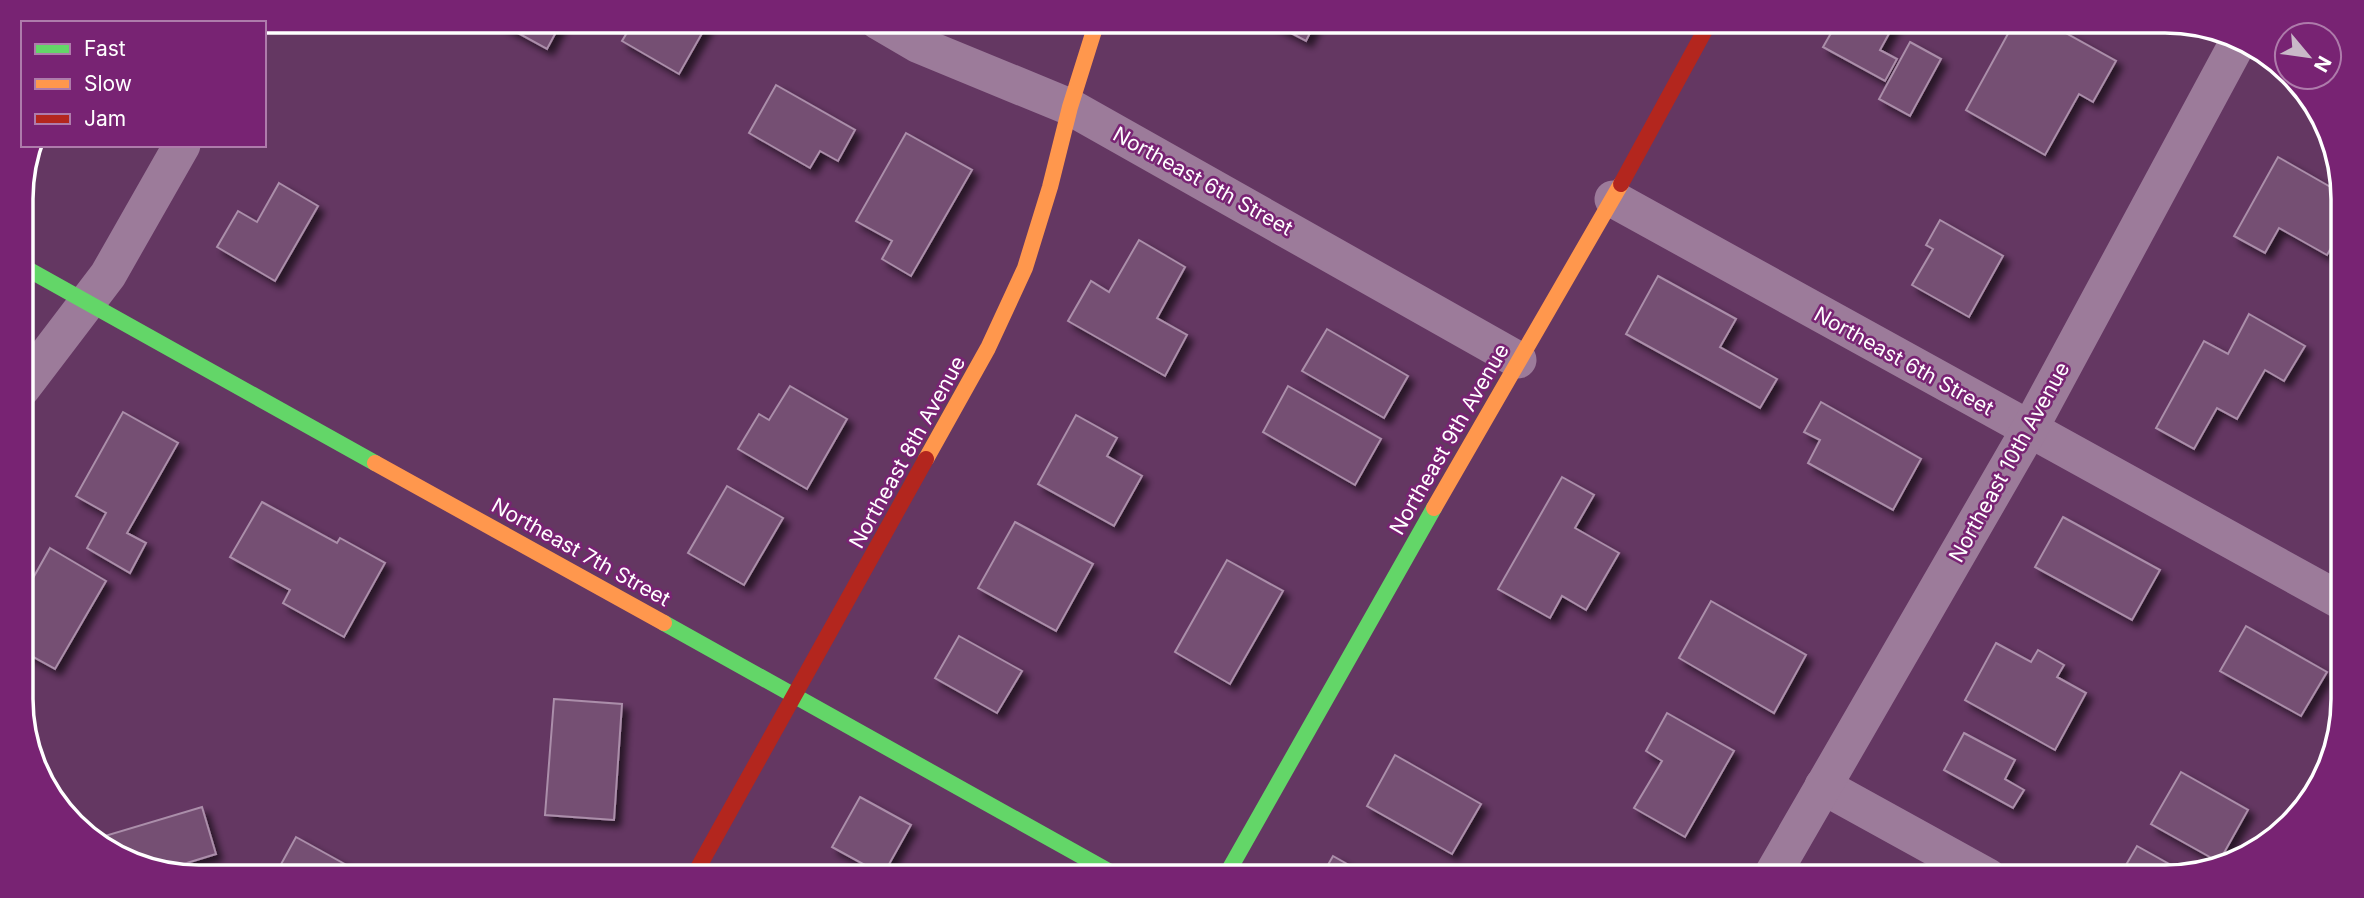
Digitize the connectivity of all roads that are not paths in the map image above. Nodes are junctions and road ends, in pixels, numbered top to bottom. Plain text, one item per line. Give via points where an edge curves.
1 (898, 33) edge
2 (1093, 33) edge
3 (1703, 33) edge
4 (2234, 49) edge
5 (1070, 107) junction
6 (181, 147) edge
7 (1613, 199) junction
8 (34, 273) edge
9 (88, 303) junction
10 (1518, 359) junction
11 (34, 374) edge
12 (2029, 430) junction
13 (2331, 595) edge
14 (794, 694) junction
15 (1823, 786) junction
16 (1232, 864) edge
17 (1778, 864) edge
18 (1965, 864) edge
19 (700, 865) edge
20 (1097, 865) edge

1 - 5 street, Northeast 6th Street
2 - 5 street, Northeast 8th Avenue
3 - 7 street, Northeast 9th Avenue
4 - 12 street, Northeast 10th Avenue
5 - 10 street, Northeast 6th Street
5 - 14 street, Northeast 8th Avenue via 1025,268 988,348
6 - 9 street
7 - 10 street, Northeast 9th Avenue
7 - 12 street, Northeast 6th Street
8 - 9 street, Northeast 7th Street
9 - 11 street
9 - 14 street, Northeast 7th Street
10 - 16 street, Northeast 9th Avenue
12 - 13 street, Northeast 6th Street
12 - 15 street, Northeast 10th Avenue
14 - 19 street, Northeast 8th Avenue
14 - 20 street, Northeast 7th Street
15 - 17 street, Northeast 10th Avenue
15 - 18 street

